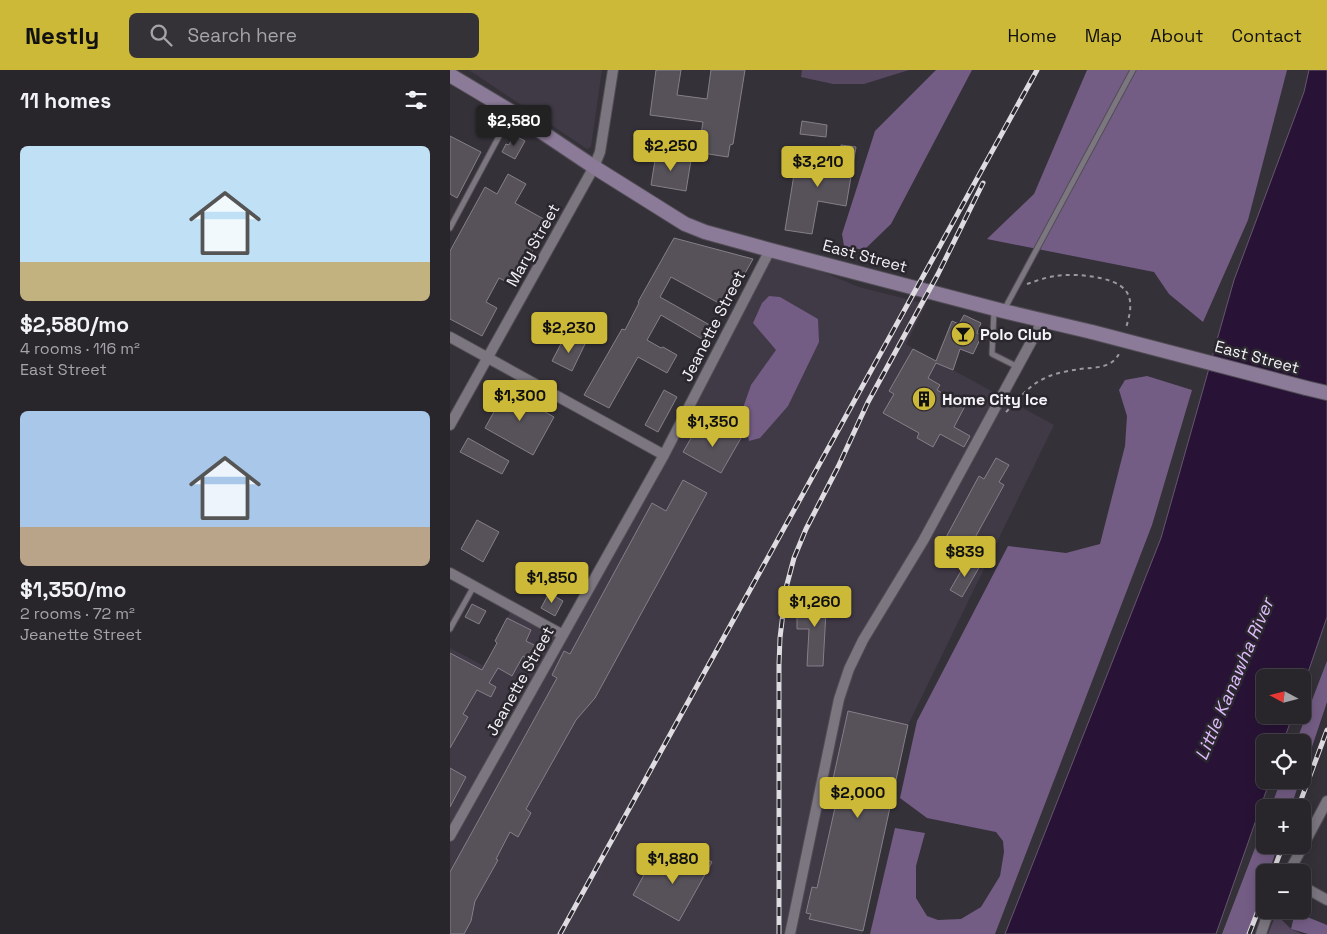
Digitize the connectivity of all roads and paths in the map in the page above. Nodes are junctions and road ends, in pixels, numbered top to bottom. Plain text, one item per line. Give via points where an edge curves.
1 (613, 70) edge
2 (1132, 70) edge
3 (450, 75) edge
4 (512, 112) junction
5 (594, 167) junction
6 (450, 228) edge
7 (770, 250) junction
8 (999, 309) junction
9 (1043, 320) junction
10 (450, 337) edge
11 (487, 358) junction
12 (1018, 367) junction
13 (1327, 393) edge
14 (453, 411) edge
15 (450, 425) edge
16 (664, 455) junction
17 (450, 573) edge
18 (474, 586) junction
19 (450, 629) edge
20 (563, 634) junction
21 (1327, 801) edge
22 (450, 836) edge
23 (1293, 864) edge
24 (1311, 891) edge
25 (1327, 900) edge
26 (1266, 919) edge
27 (790, 934) edge
28 (1261, 934) edge

1 - 5 street, Mary Street via 600,152
2 - 8 lane
3 - 4 main road, East Street
4 - 5 main road, East Street
4 - 6 lane
5 - 7 main road, East Street via 685,224
5 - 11 street, Mary Street
7 - 8 main road, East Street
7 - 16 street, Jeanette Street
8 - 9 main road, East Street
8 - 12 lane via 992,354
9 - 12 street
9 - 13 main road, East Street, bridge
10 - 11 street
11 - 14 street, Mary Street
11 - 16 street
12 - 27 street via 849,669 839,699
14 - 15 street, Mary Street
16 - 20 street, Jeanette Street
17 - 18 street
18 - 19 lane
18 - 20 street
20 - 22 street, Jeanette Street
21 - 23 street
24 - 25 street
26 - 28 street

